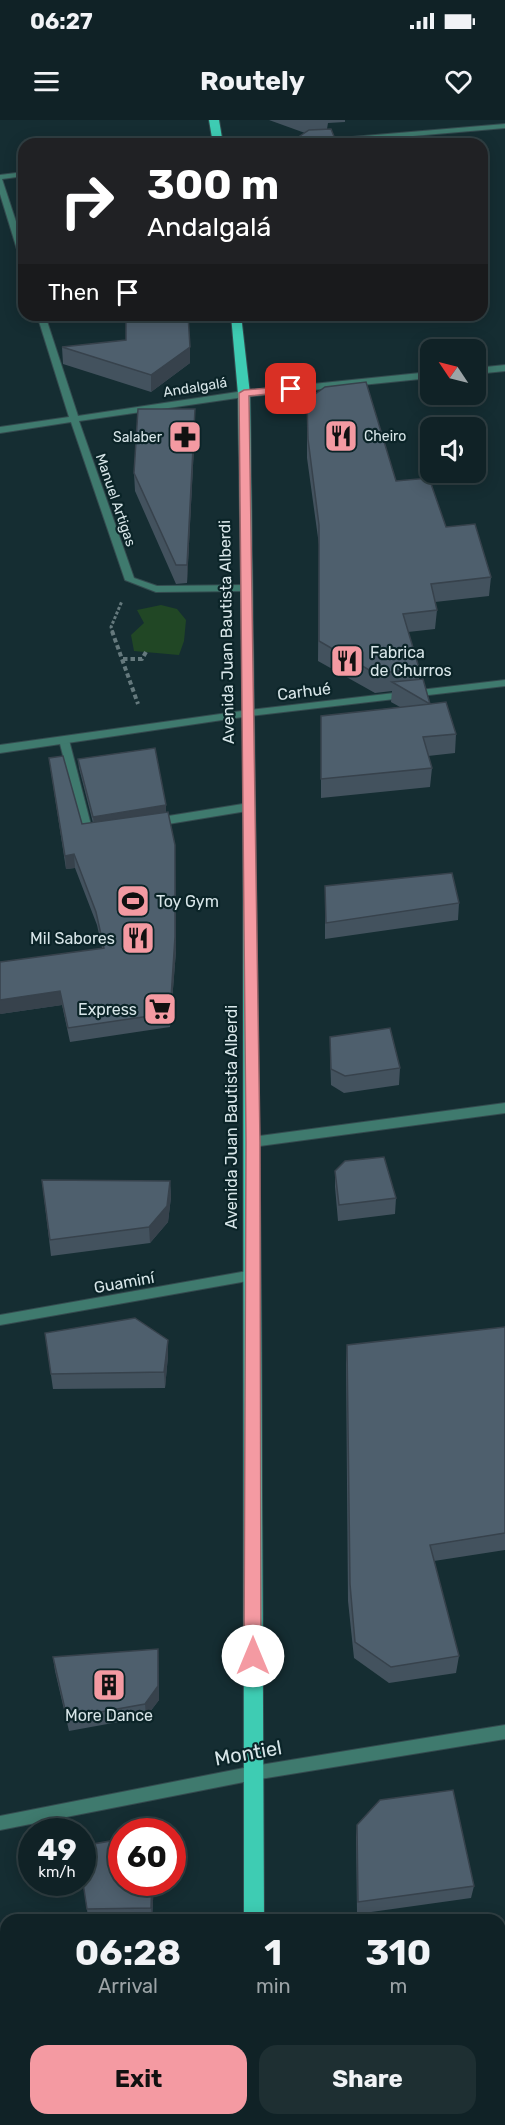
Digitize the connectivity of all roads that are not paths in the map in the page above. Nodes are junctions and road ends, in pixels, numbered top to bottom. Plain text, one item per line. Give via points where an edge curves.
1 (214, 120) edge
2 (505, 126) edge
3 (217, 138) edge
4 (364, 138) edge
5 (18, 175) edge
6 (0, 179) edge
7 (18, 239) edge
8 (43, 321) edge
9 (237, 321) edge
10 (505, 368) edge
11 (486, 370) edge
12 (420, 376) edge
13 (244, 393) junction
14 (74, 419) junction
15 (0, 430) edge
16 (247, 588) junction
17 (505, 683) edge
18 (249, 713) junction
19 (64, 740) junction
20 (0, 749) edge
21 (249, 807) junction
22 (146, 824) edge
23 (111, 830) edge
24 (505, 1108) edge
25 (253, 1142) junction
26 (253, 1275) junction
27 (0, 1320) edge
28 (505, 1732) edge
29 (254, 1773) junction
30 (0, 1823) edge
31 (254, 1914) edge

1 - 3 main road
2 - 4 street
5 - 6 street
6 - 7 street
8 - 14 street, Manuel Artigas
9 - 13 main road, Avenida Juan Bautista Alberdi
10 - 11 street
12 - 13 street, Andalgalá
13 - 14 street, Andalgalá
13 - 16 main road, Avenida Juan Bautista Alberdi
14 - 15 street, Andalgalá
14 - 16 street, Manuel Artigas via 130,580 156,589
16 - 18 main road, Avenida Juan Bautista Alberdi
17 - 18 street, Carhué
18 - 19 street, Carhué
18 - 21 main road, Avenida Juan Bautista Alberdi
19 - 20 street, Carhué
19 - 23 street via 88,833
21 - 22 street
21 - 25 main road, Avenida Juan Bautista Alberdi
24 - 25 street
25 - 26 main road, Avenida Juan Bautista Alberdi
26 - 27 street, Guaminí
26 - 29 main road, Avenida Juan Bautista Alberdi
28 - 29 street, Montiel
29 - 30 street, Montiel
29 - 31 main road, Avenida Juan Bautista Alberdi

